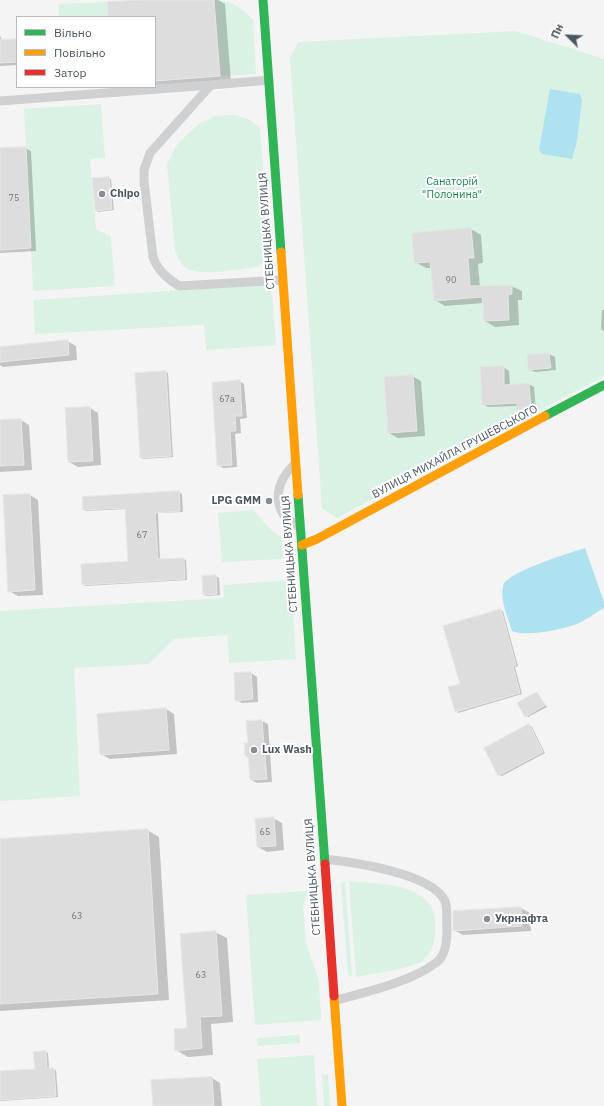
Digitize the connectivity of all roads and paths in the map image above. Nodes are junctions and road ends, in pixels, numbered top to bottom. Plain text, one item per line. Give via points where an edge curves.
1 (263, 0) edge
2 (269, 80) junction
3 (211, 85) junction
4 (0, 101) edge
5 (283, 280) junction
6 (604, 385) edge
7 (296, 464) junction
8 (301, 528) junction
9 (302, 545) junction
10 (324, 859) junction
11 (334, 1001) junction
12 (342, 1106) edge

1 - 2 street, СТЕБНИЦЬКА ВУЛИЦЯ
2 - 3 lane
2 - 5 street, СТЕБНИЦЬКА ВУЛИЦЯ
3 - 4 lane
3 - 5 lane via 150,153 146,161 144,181 155,264 168,279 179,286
5 - 7 street, СТЕБНИЦЬКА ВУЛИЦЯ
6 - 9 street, ВУЛИЦЯ МИХАЙЛА ГРУШЕВСЬКОГО
7 - 8 street, СТЕБНИЦЬКА ВУЛИЦЯ
7 - 8 lane via 283,476 279,487 279,503 284,515
8 - 9 street, СТЕБНИЦЬКА ВУЛИЦЯ
9 - 10 street, СТЕБНИЦЬКА ВУЛИЦЯ
10 - 11 street, СТЕБНИЦЬКА ВУЛИЦЯ
10 - 11 lane via 377,867 426,884 437,891 446,902 447,942 439,961 420,973
11 - 12 street, СТЕБНИЦЬКА ВУЛИЦЯ

